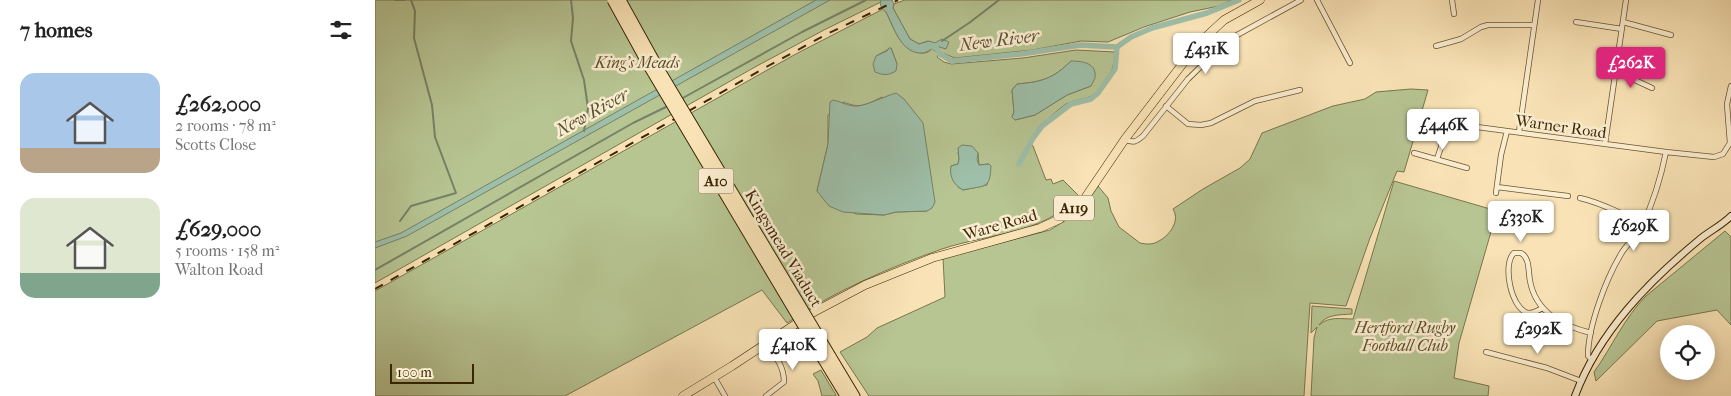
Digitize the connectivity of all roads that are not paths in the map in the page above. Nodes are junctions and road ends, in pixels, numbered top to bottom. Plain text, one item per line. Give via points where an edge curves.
1 (612, 0) edge
2 (621, 0) edge
3 (1260, 0) edge
4 (1301, 0) edge
5 (1317, 0) edge
6 (1452, 0) edge
7 (1538, 0) edge
8 (1626, 0) edge
9 (1454, 14) dead end
10 (1576, 22) dead end
11 (1623, 22) junction
12 (1534, 25) junction
13 (1622, 29) junction
14 (1671, 35) dead end
15 (1436, 46) dead end
16 (1350, 62) dead end
17 (1616, 73) junction
18 (1731, 86) edge
19 (1652, 88) dead end
20 (1299, 90) dead end
21 (1166, 106) junction
22 (1424, 120) dead end
23 (1444, 122) junction
24 (1507, 131) junction
25 (1519, 132) junction
26 (1125, 139) junction
27 (1605, 144) junction
28 (1666, 152) junction
29 (1414, 153) dead end
30 (1437, 159) junction
31 (1467, 168) dead end
32 (1497, 187) junction
33 (1497, 193) dead end
34 (1568, 196) dead end
35 (1580, 198) dead end
36 (1731, 216) edge
37 (1643, 222) junction
38 (1543, 308) junction
39 (1591, 333) junction
40 (764, 344) junction
41 (1486, 352) dead end
42 (827, 358) junction
43 (1592, 360) junction
44 (714, 377) junction
45 (1581, 381) junction
46 (683, 396) edge
47 (725, 396) edge
48 (766, 396) edge
49 (845, 396) edge
50 (855, 396) edge
51 (1575, 396) edge

1 - 42 highway, Kingsmead Viaduct / A10, bridge via 655,77
2 - 42 highway, Kingsmead Viaduct / A10, bridge
3 - 26 main road, Ware Road / A119 via 1224,20 1203,38
4 - 21 street via 1228,40
5 - 16 street
6 - 9 street
7 - 12 street
8 - 11 street
10 - 13 street
11 - 13 street
11 - 14 street
12 - 15 street via 1488,25 1461,39
12 - 25 street
13 - 17 street
17 - 19 street
17 - 27 street
18 - 28 street, Warner Road via 1727,104 1731,140 1726,152 1709,157
20 - 21 street via 1255,101 1211,123 1197,126 1188,124
21 - 26 street via 1143,136 1130,142
22 - 23 street, Warner Road
23 - 24 street, Warner Road
23 - 30 street
24 - 25 street, Warner Road
24 - 32 street
25 - 27 street, Warner Road
26 - 40 main road, Ware Road / A119 via 1085,198 1054,223 932,258 886,276 813,312
27 - 28 street, Warner Road
28 - 37 street
29 - 30 street
30 - 31 street
32 - 33 street
32 - 34 street
35 - 37 street
36 - 43 street via 1702,237 1640,293 1610,330
37 - 39 street via 1611,274
38 - 38 street via 1530,284 1527,258 1521,253 1514,253 1508,270 1517,303 1528,313
38 - 39 street via 1562,324
39 - 43 street via 1588,356
40 - 44 main road, Ware Road / A119
40 - 48 street via 778,358 784,376 784,382
41 - 45 street via 1547,368
42 - 49 highway, A10
42 - 50 highway, A10
43 - 45 street
44 - 46 main road, Ware Road / A119
44 - 47 street
45 - 51 street

